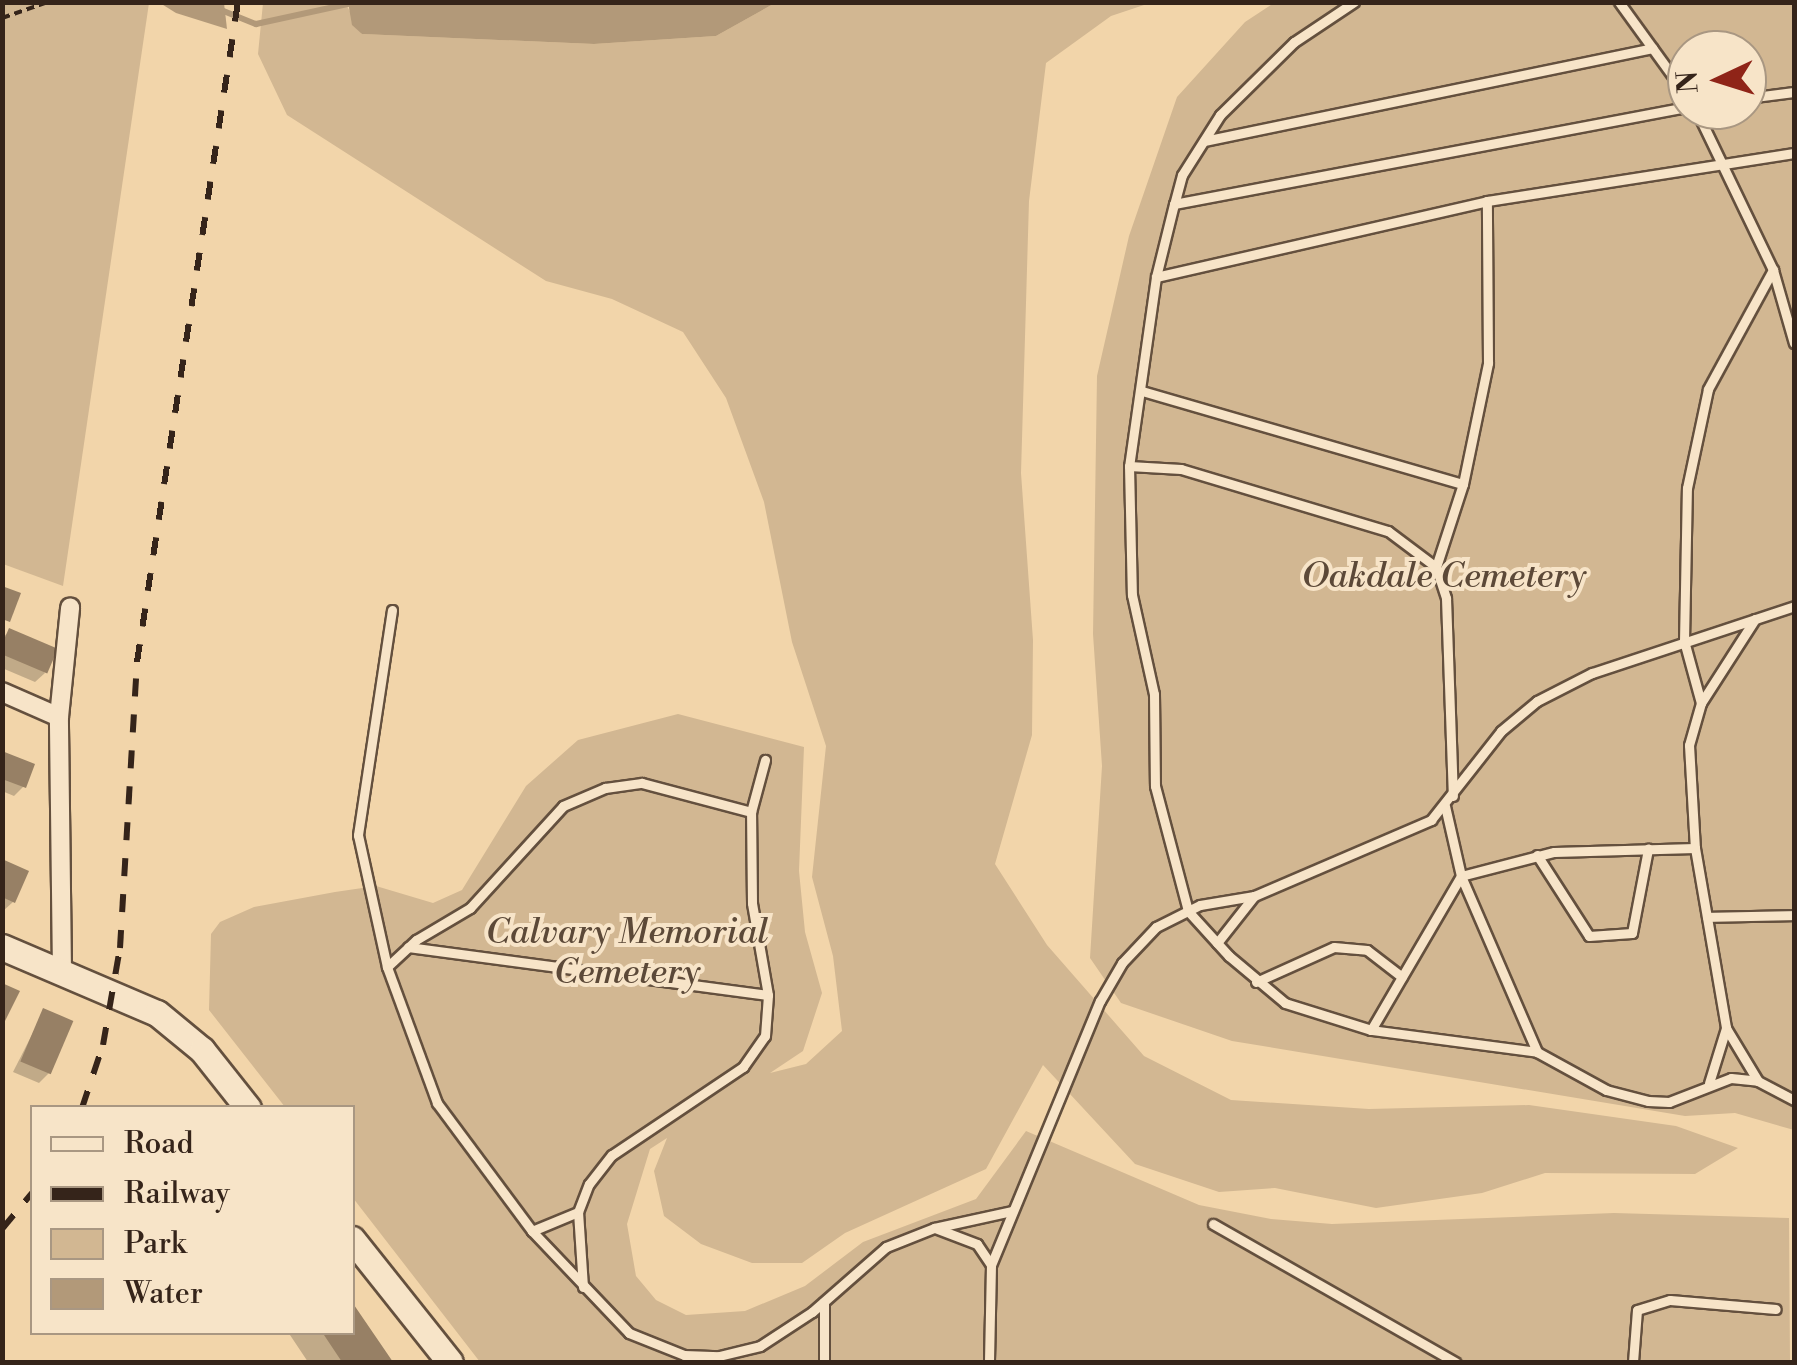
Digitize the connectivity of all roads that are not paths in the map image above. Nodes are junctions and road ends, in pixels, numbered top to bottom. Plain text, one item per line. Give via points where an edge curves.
1 (1354, 2) edge
2 (1619, 2) edge
3 (1652, 48) junction
4 (1667, 69) edge
5 (1794, 92) edge
6 (1767, 95) edge
7 (1667, 111) edge
8 (1707, 130) edge
9 (1203, 142) junction
10 (1794, 152) edge
11 (1724, 163) junction
12 (1487, 201) junction
13 (1174, 204) junction
14 (1773, 270) junction
15 (1156, 277) junction
16 (1794, 343) edge
17 (1142, 391) junction
18 (1129, 466) junction
19 (1463, 484) junction
20 (1436, 566) junction
21 (1794, 606) edge
22 (70, 608) dead end
23 (392, 610) dead end
24 (1757, 617) junction
25 (1684, 641) junction
26 (2, 692) edge
27 (1701, 703) junction
28 (60, 716) junction
29 (765, 760) dead end
30 (1449, 802) junction
31 (751, 812) junction
32 (1695, 848) junction
33 (1648, 849) junction
34 (1537, 855) junction
35 (1461, 876) junction
36 (1254, 896) junction
37 (1188, 911) junction
38 (1794, 914) edge
39 (1707, 917) junction
40 (1216, 943) junction
41 (2, 947) edge
42 (408, 947) junction
43 (387, 967) junction
44 (62, 972) junction
45 (1402, 977) junction
46 (1256, 982) junction
47 (768, 995) junction
48 (1726, 1028) junction
49 (1371, 1030) junction
50 (1537, 1052) junction
51 (1758, 1081) junction
52 (1709, 1083) junction
53 (1794, 1100) edge
54 (246, 1105) edge
55 (1012, 1211) junction
56 (578, 1212) junction
57 (1212, 1224) dead end
58 (934, 1228) junction
59 (532, 1231) junction
60 (355, 1243) edge
61 (991, 1264) junction
62 (583, 1287) junction
63 (824, 1302) junction
64 (1776, 1310) dead end
65 (450, 1362) edge
66 (824, 1362) edge
67 (990, 1362) edge
68 (1455, 1362) edge
69 (1633, 1362) edge

1 - 9 lane via 1294,42
2 - 3 lane
3 - 4 lane
3 - 9 lane
5 - 6 lane
7 - 13 lane
8 - 11 lane
9 - 13 lane via 1182,175
10 - 11 lane
11 - 12 lane
11 - 14 lane
12 - 15 lane
12 - 19 lane via 1488,364
13 - 15 lane
14 - 16 lane
14 - 25 lane via 1708,388 1687,488
15 - 17 lane
17 - 18 lane
17 - 19 lane
18 - 20 lane via 1180,469 1388,531
18 - 37 lane via 1132,595 1154,694 1155,786
19 - 20 lane
20 - 30 lane via 1446,598
21 - 24 lane
22 - 28 street
23 - 43 lane via 358,835
24 - 25 lane
24 - 27 lane
25 - 27 lane
25 - 30 lane via 1538,701 1500,731
26 - 28 street
27 - 32 lane via 1689,745
28 - 44 street
29 - 31 lane
30 - 35 lane
30 - 36 lane via 1431,820
31 - 42 lane via 642,782 605,788 563,806 470,908
31 - 47 lane via 752,903
32 - 33 lane
32 - 39 lane
33 - 34 lane
33 - 34 lane via 1632,933 1589,936
34 - 35 lane
35 - 45 lane
35 - 50 lane
36 - 37 lane
36 - 40 lane
37 - 40 lane
37 - 55 lane via 1156,926 1122,963
38 - 39 lane
39 - 48 lane
40 - 46 lane
41 - 44 street
42 - 43 lane
42 - 47 lane
43 - 59 lane via 437,1103
44 - 54 street via 157,1014 202,1050
45 - 46 lane via 1367,950 1334,947
45 - 49 lane
46 - 49 lane via 1285,1002
47 - 56 lane via 765,1036 744,1067 612,1155
48 - 51 lane
48 - 52 lane
49 - 50 lane
50 - 52 lane via 1606,1090 1648,1101 1670,1102
51 - 52 lane
51 - 53 lane
55 - 58 lane
55 - 61 lane
56 - 59 lane
56 - 62 lane
57 - 68 lane
58 - 61 lane via 977,1244
58 - 63 lane via 886,1247
59 - 62 lane
60 - 65 street
61 - 67 lane
62 - 63 lane via 628,1334 684,1355 719,1356 760,1346
63 - 66 lane
64 - 69 lane via 1670,1300 1637,1310

